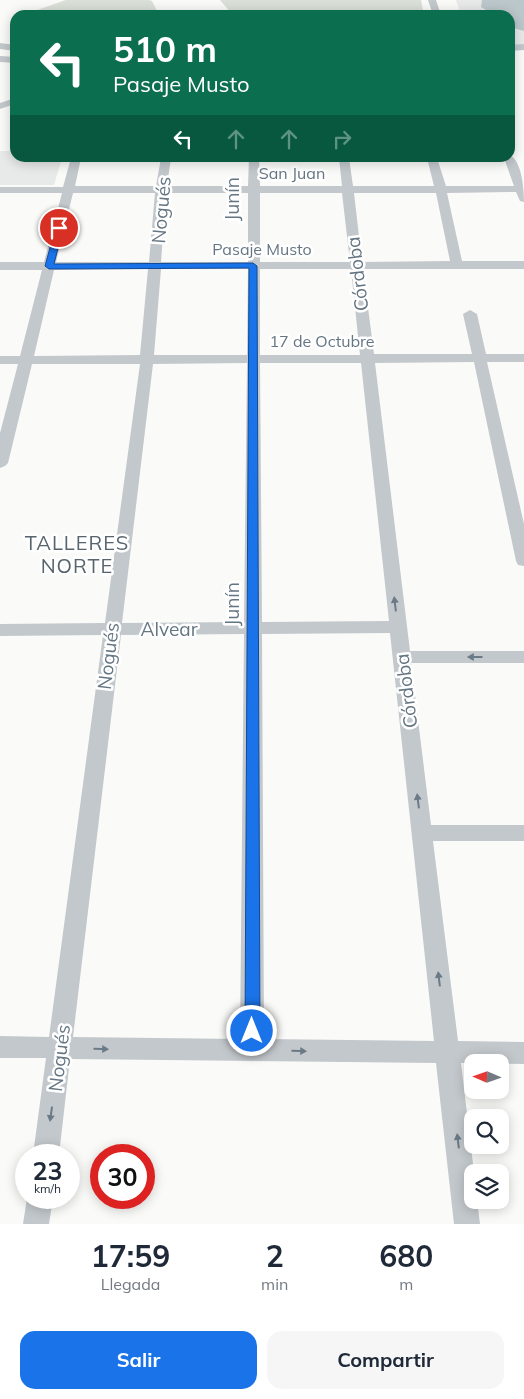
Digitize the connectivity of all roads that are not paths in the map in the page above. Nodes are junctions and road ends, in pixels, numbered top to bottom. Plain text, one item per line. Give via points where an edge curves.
1 (75, 162) edge
2 (165, 162) edge
3 (254, 162) edge
4 (344, 162) edge
5 (433, 162) edge
6 (511, 162) edge
7 (441, 189) junction
8 (0, 190) edge
9 (68, 190) junction
10 (161, 190) junction
11 (253, 190) junction
12 (348, 190) junction
13 (523, 193) edge
14 (356, 265) junction
15 (457, 265) junction
16 (524, 265) edge
17 (0, 266) edge
18 (49, 266) junction
19 (156, 266) junction
20 (253, 266) junction
21 (470, 314) dead end
22 (367, 358) junction
23 (479, 358) junction
24 (524, 358) edge
25 (147, 359) junction
26 (253, 359) junction
27 (0, 360) edge
28 (26, 360) junction
29 (0, 463) edge
30 (524, 561) edge
31 (253, 628) junction
32 (398, 628) junction
33 (112, 629) junction
34 (0, 630) edge
35 (402, 657) junction
36 (524, 657) edge
37 (422, 833) junction
38 (524, 833) edge
39 (0, 1048) edge
40 (60, 1048) junction
41 (252, 1050) junction
42 (448, 1052) junction
43 (524, 1053) edge
44 (47, 1144) edge
45 (38, 1209) edge
46 (36, 1224) edge
47 (467, 1224) edge

1 - 9 street
2 - 10 street, Nogués
3 - 11 street, Junín
4 - 12 street, Córdoba
5 - 7 street
6 - 13 street
7 - 12 street, San Juan
7 - 13 street, San Juan
7 - 15 street
8 - 9 street, San Juan
9 - 10 street, San Juan
9 - 18 street
10 - 11 street, San Juan
10 - 19 street, Nogués
11 - 12 street, San Juan
11 - 20 street, Junín
12 - 14 street, Córdoba
14 - 15 street, Pasaje Musto
14 - 20 street, Pasaje Musto
14 - 22 street, Córdoba
15 - 16 street, Pasaje Musto
17 - 18 street, Pasaje Musto
18 - 19 street, Pasaje Musto
18 - 28 street
19 - 20 street, Pasaje Musto
19 - 25 street, Nogués
20 - 26 street, Junín
21 - 23 street
22 - 23 street, 17 de Octubre
22 - 26 street, 17 de Octubre
32 -> 22 street, Córdoba
23 - 24 street, 17 de Octubre
23 - 30 street
25 - 26 street, 17 de Octubre
25 - 28 street, 17 de Octubre
25 - 33 street, Nogués
26 - 31 street, Junín
27 - 28 street, 17 de Octubre
28 - 29 street
31 - 32 street, Alvear
31 - 33 street, Alvear
31 - 41 street, Junín
32 - 35 street, Córdoba
33 - 34 street, Alvear
33 - 40 street, Nogués
36 -> 35 street
37 -> 35 street, Córdoba
37 - 38 street
42 -> 37 street, Córdoba
39 - 40 street
40 -> 41 street
40 -> 44 street, Nogués
41 -> 42 street
42 - 43 street
47 -> 42 street, Córdoba
45 - 46 street

